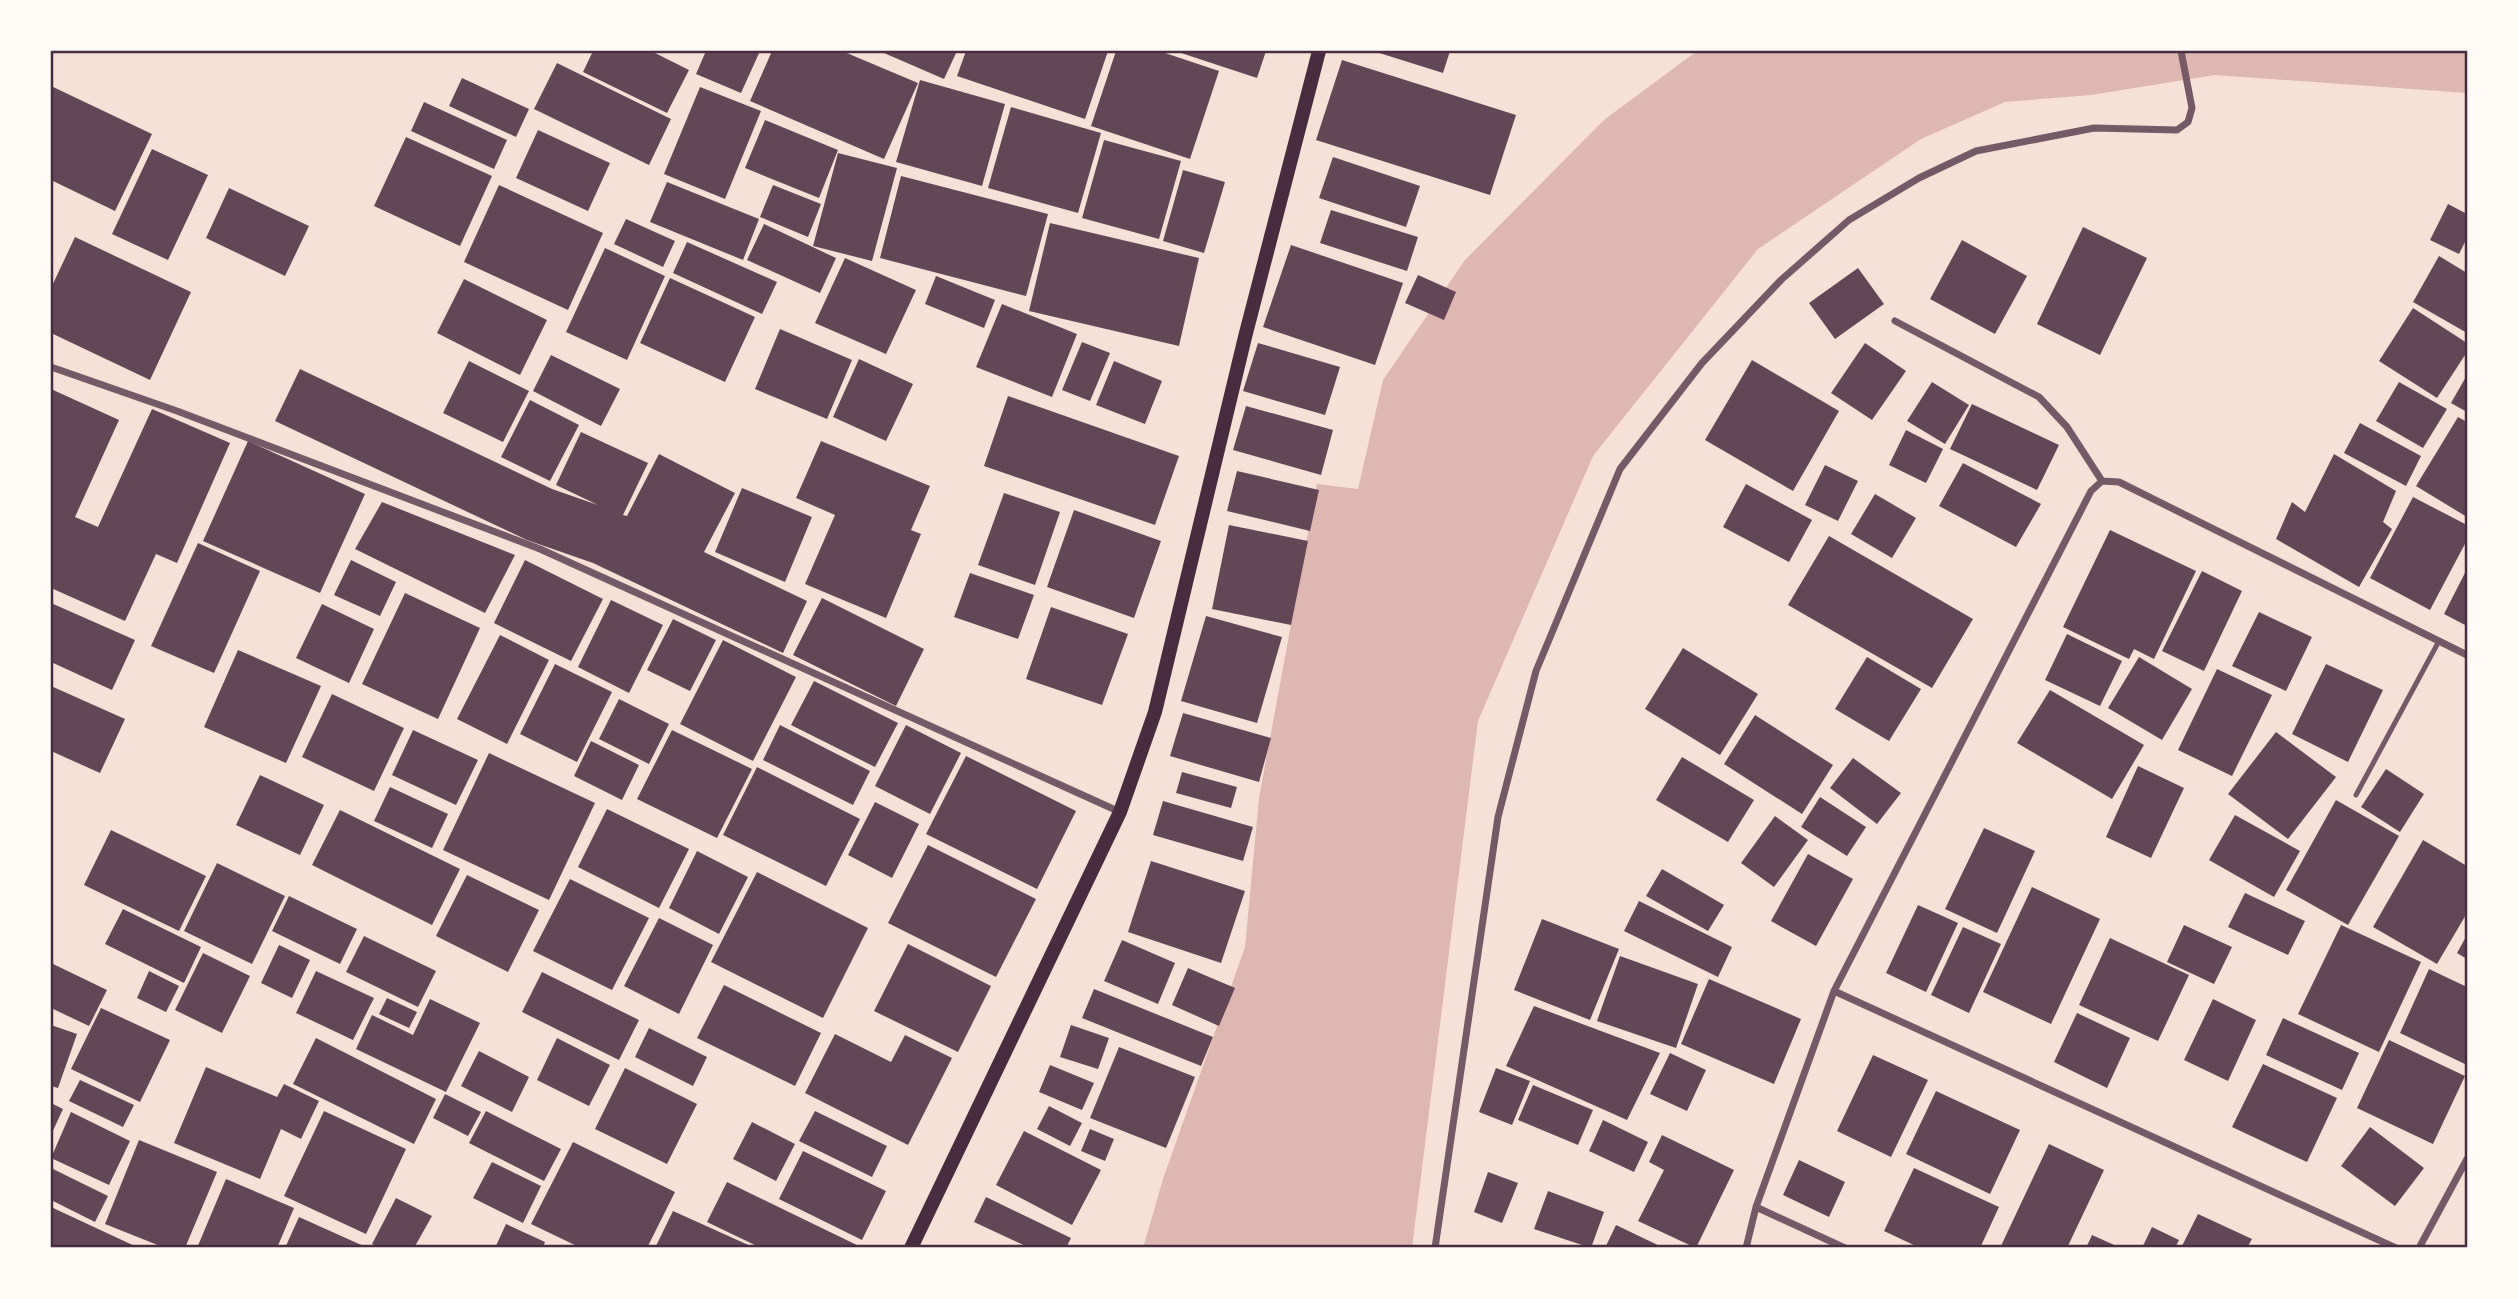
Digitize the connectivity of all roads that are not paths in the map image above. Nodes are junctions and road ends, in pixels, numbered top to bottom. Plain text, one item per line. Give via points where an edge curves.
1 (1319, 51) edge
2 (2182, 51) edge
3 (1895, 321) dead end
4 (51, 367) edge
5 (2102, 481) junction
6 (2439, 641) junction
7 (2467, 655) edge
8 (2356, 795) dead end
9 (1120, 812) junction
10 (1834, 991) junction
11 (2467, 1159) edge
12 (1756, 1207) junction
13 (911, 1248) edge
14 (1435, 1248) edge
15 (1745, 1248) edge
16 (1845, 1248) edge
17 (2396, 1248) edge
18 (2419, 1248) edge

1 - 9 main road via 1156,712
2 - 14 street via 2192,108 2188,122 2177,130 2094,128 1976,151 1849,220 1782,280 1702,363 1620,469 1536,671 1499,817
3 - 5 street via 2039,397 2067,427
4 - 9 street via 540,549
5 - 6 street via 2119,482
5 - 10 street via 2091,491
6 - 7 street
6 - 8 lane
9 - 13 main road
10 - 12 street
10 - 17 street
11 - 18 street
12 - 15 street
12 - 16 street

